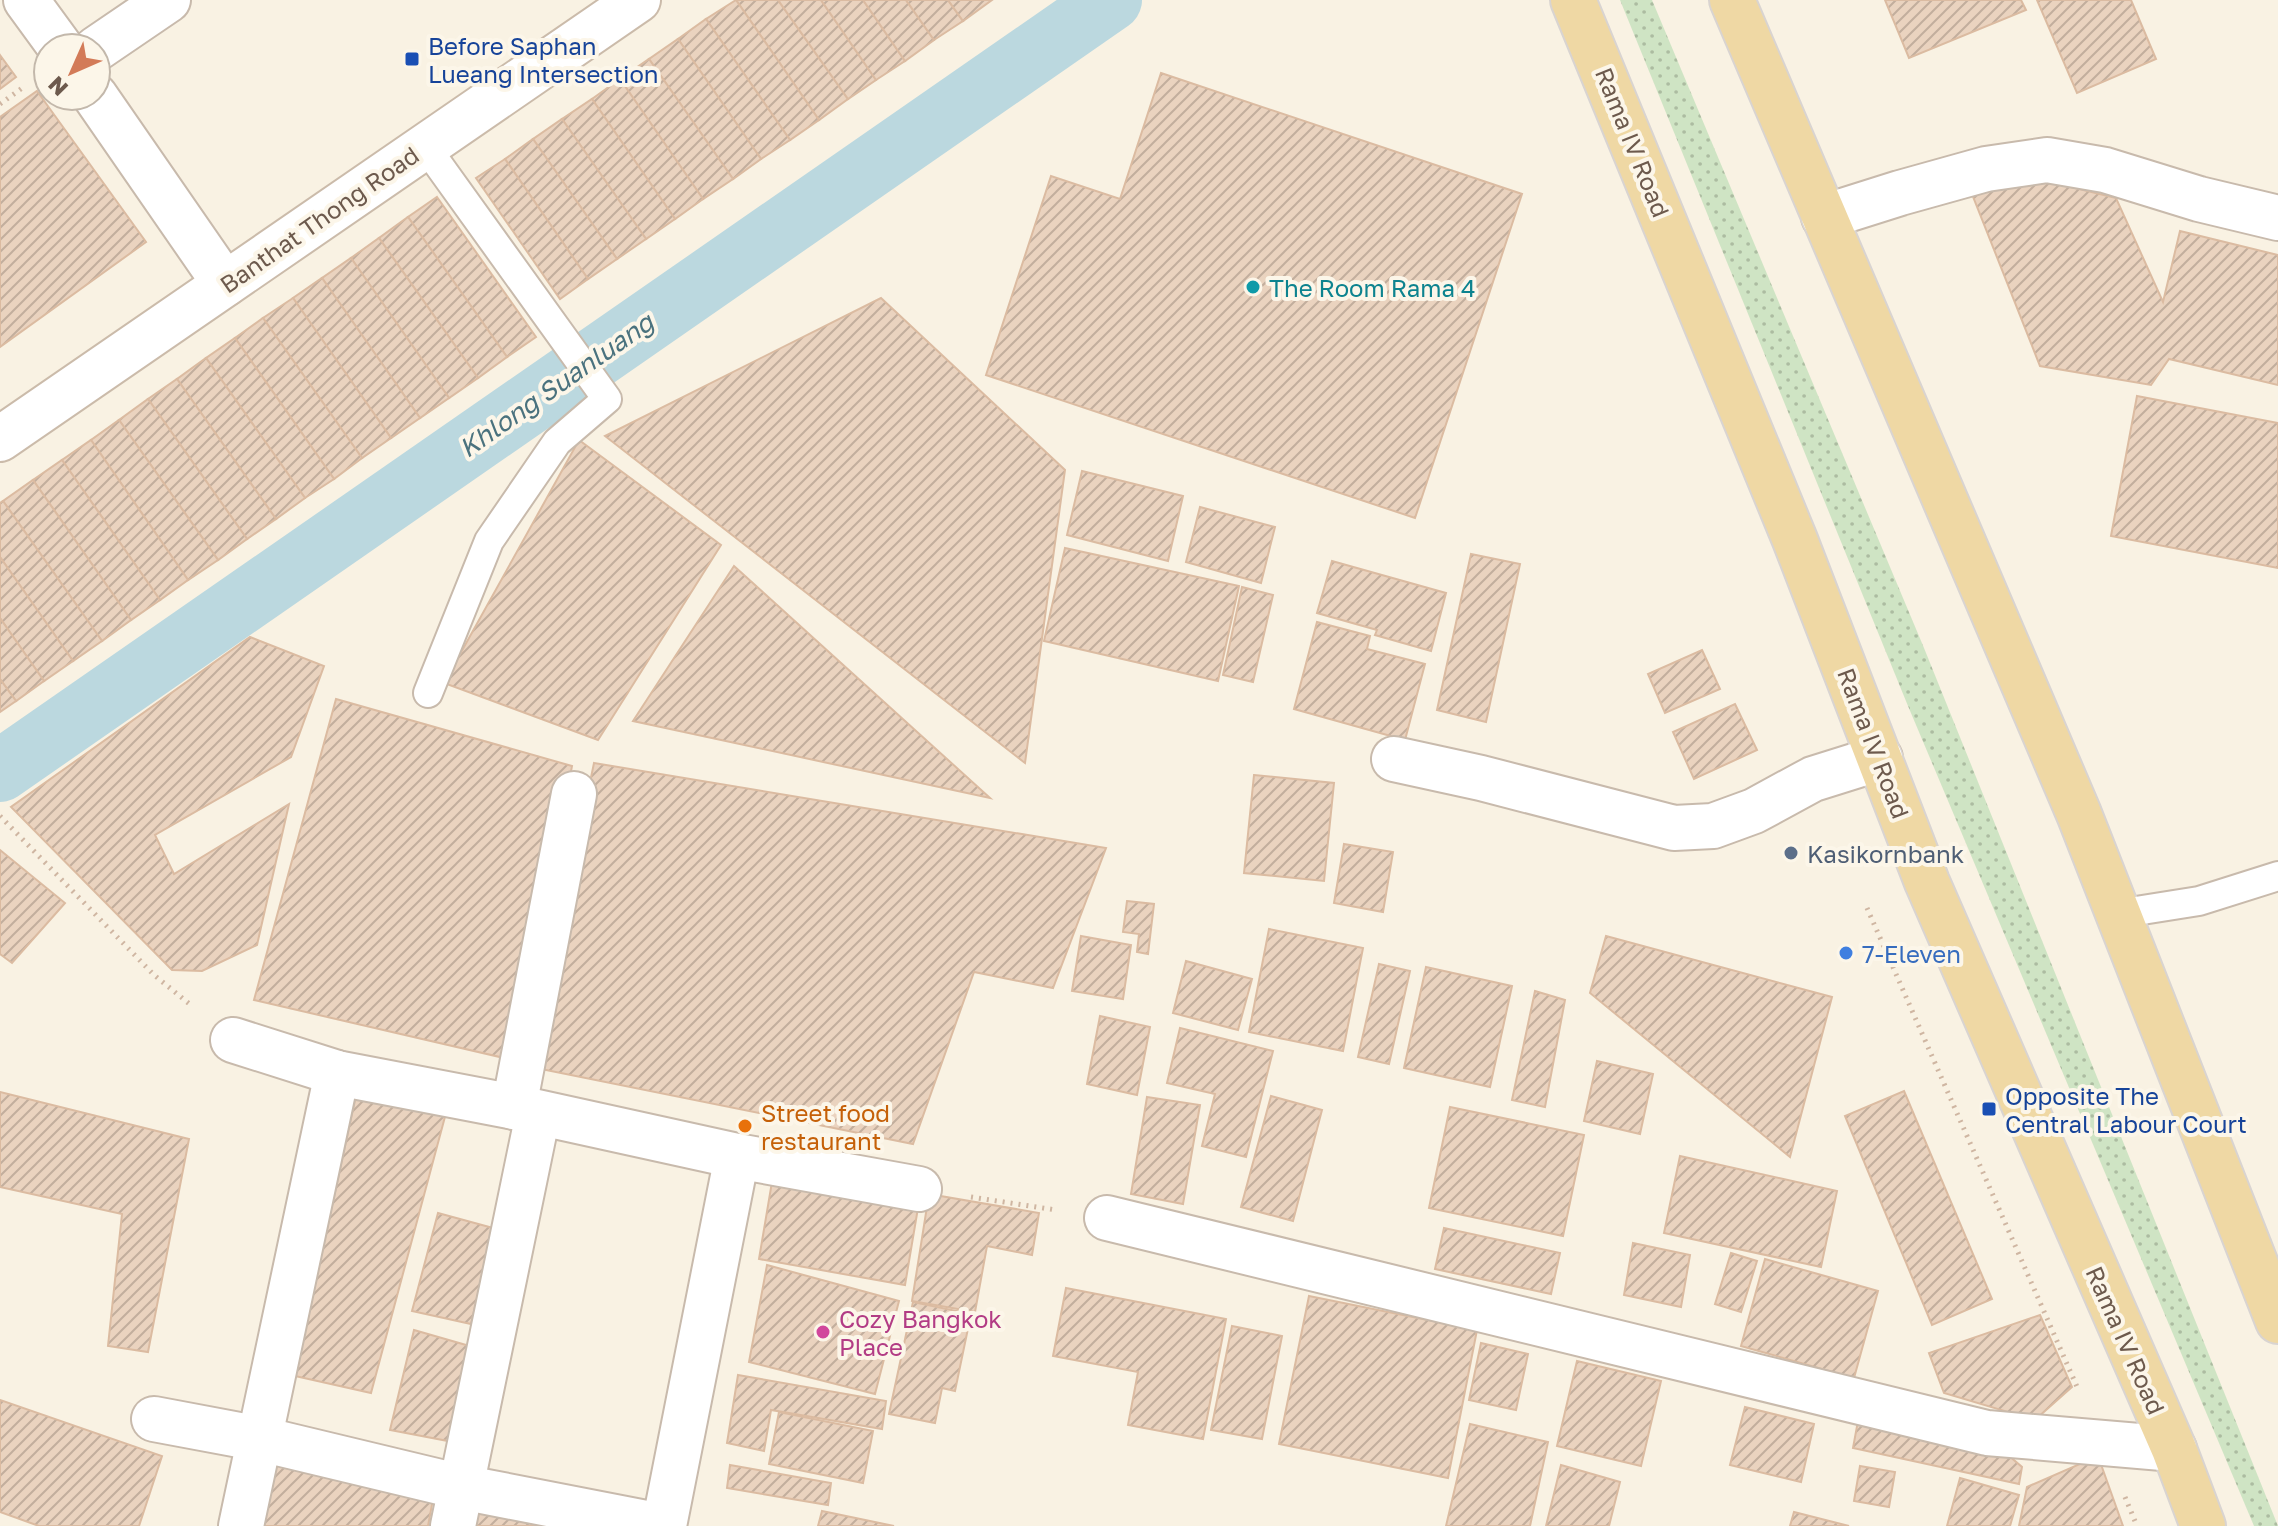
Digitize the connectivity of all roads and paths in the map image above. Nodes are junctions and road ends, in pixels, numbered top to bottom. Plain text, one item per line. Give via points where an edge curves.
1 (26, 0) edge
2 (168, 0) edge
3 (638, 0) edge
4 (1573, 0) edge
5 (1732, 0) edge
6 (49, 32) edge
7 (112, 38) edge
8 (106, 112) edge
9 (425, 146) junction
10 (1824, 217) junction
11 (2278, 218) edge
12 (225, 284) junction
13 (0, 439) edge
14 (428, 693) dead end
15 (1880, 758) junction
16 (1394, 759) dead end
17 (574, 794) dead end
18 (0, 816) edge
19 (2278, 876) edge
20 (1867, 908) dead end
21 (2117, 914) junction
22 (233, 1040) joint
23 (337, 1073) junction
24 (526, 1110) junction
25 (737, 1156) junction
26 (919, 1189) joint
27 (1107, 1218) joint
28 (2278, 1321) edge
29 (154, 1419) dead end
30 (261, 1439) junction
31 (2101, 1442) junction
32 (2174, 1449) junction
33 (457, 1507) edge
34 (241, 1526) edge
35 (663, 1526) edge
36 (2137, 1526) edge
37 (2203, 1526) edge

1 - 6 street
2 - 7 street
3 - 9 street, Banthat Thong Road
4 - 15 main road, Rama IV Road
5 - 10 main road
8 - 12 street
9 - 12 street, Banthat Thong Road
9 - 14 lane via 607,399 557,442 489,541
10 - 11 street via 1986,169 2047,160 2105,170
10 - 21 main road
12 - 13 street, Banthat Thong Road
15 - 16 street via 1813,779 1713,826 1674,828
15 - 32 main road, Rama IV Road via 1933,897
17 - 24 street
18 - 22 path via 154,975
19 - 21 lane via 2199,901
20 - 31 path
21 - 28 main road
22 - 23 street
23 - 24 street
23 - 30 street
24 - 25 street
24 - 33 street
25 - 26 street
25 - 35 street
26 - 27 path
27 - 31 street via 1987,1433
29 - 30 street
30 - 33 street
30 - 34 street
31 - 32 street
31 - 36 path
32 - 37 main road, Rama IV Road
33 - 35 street

